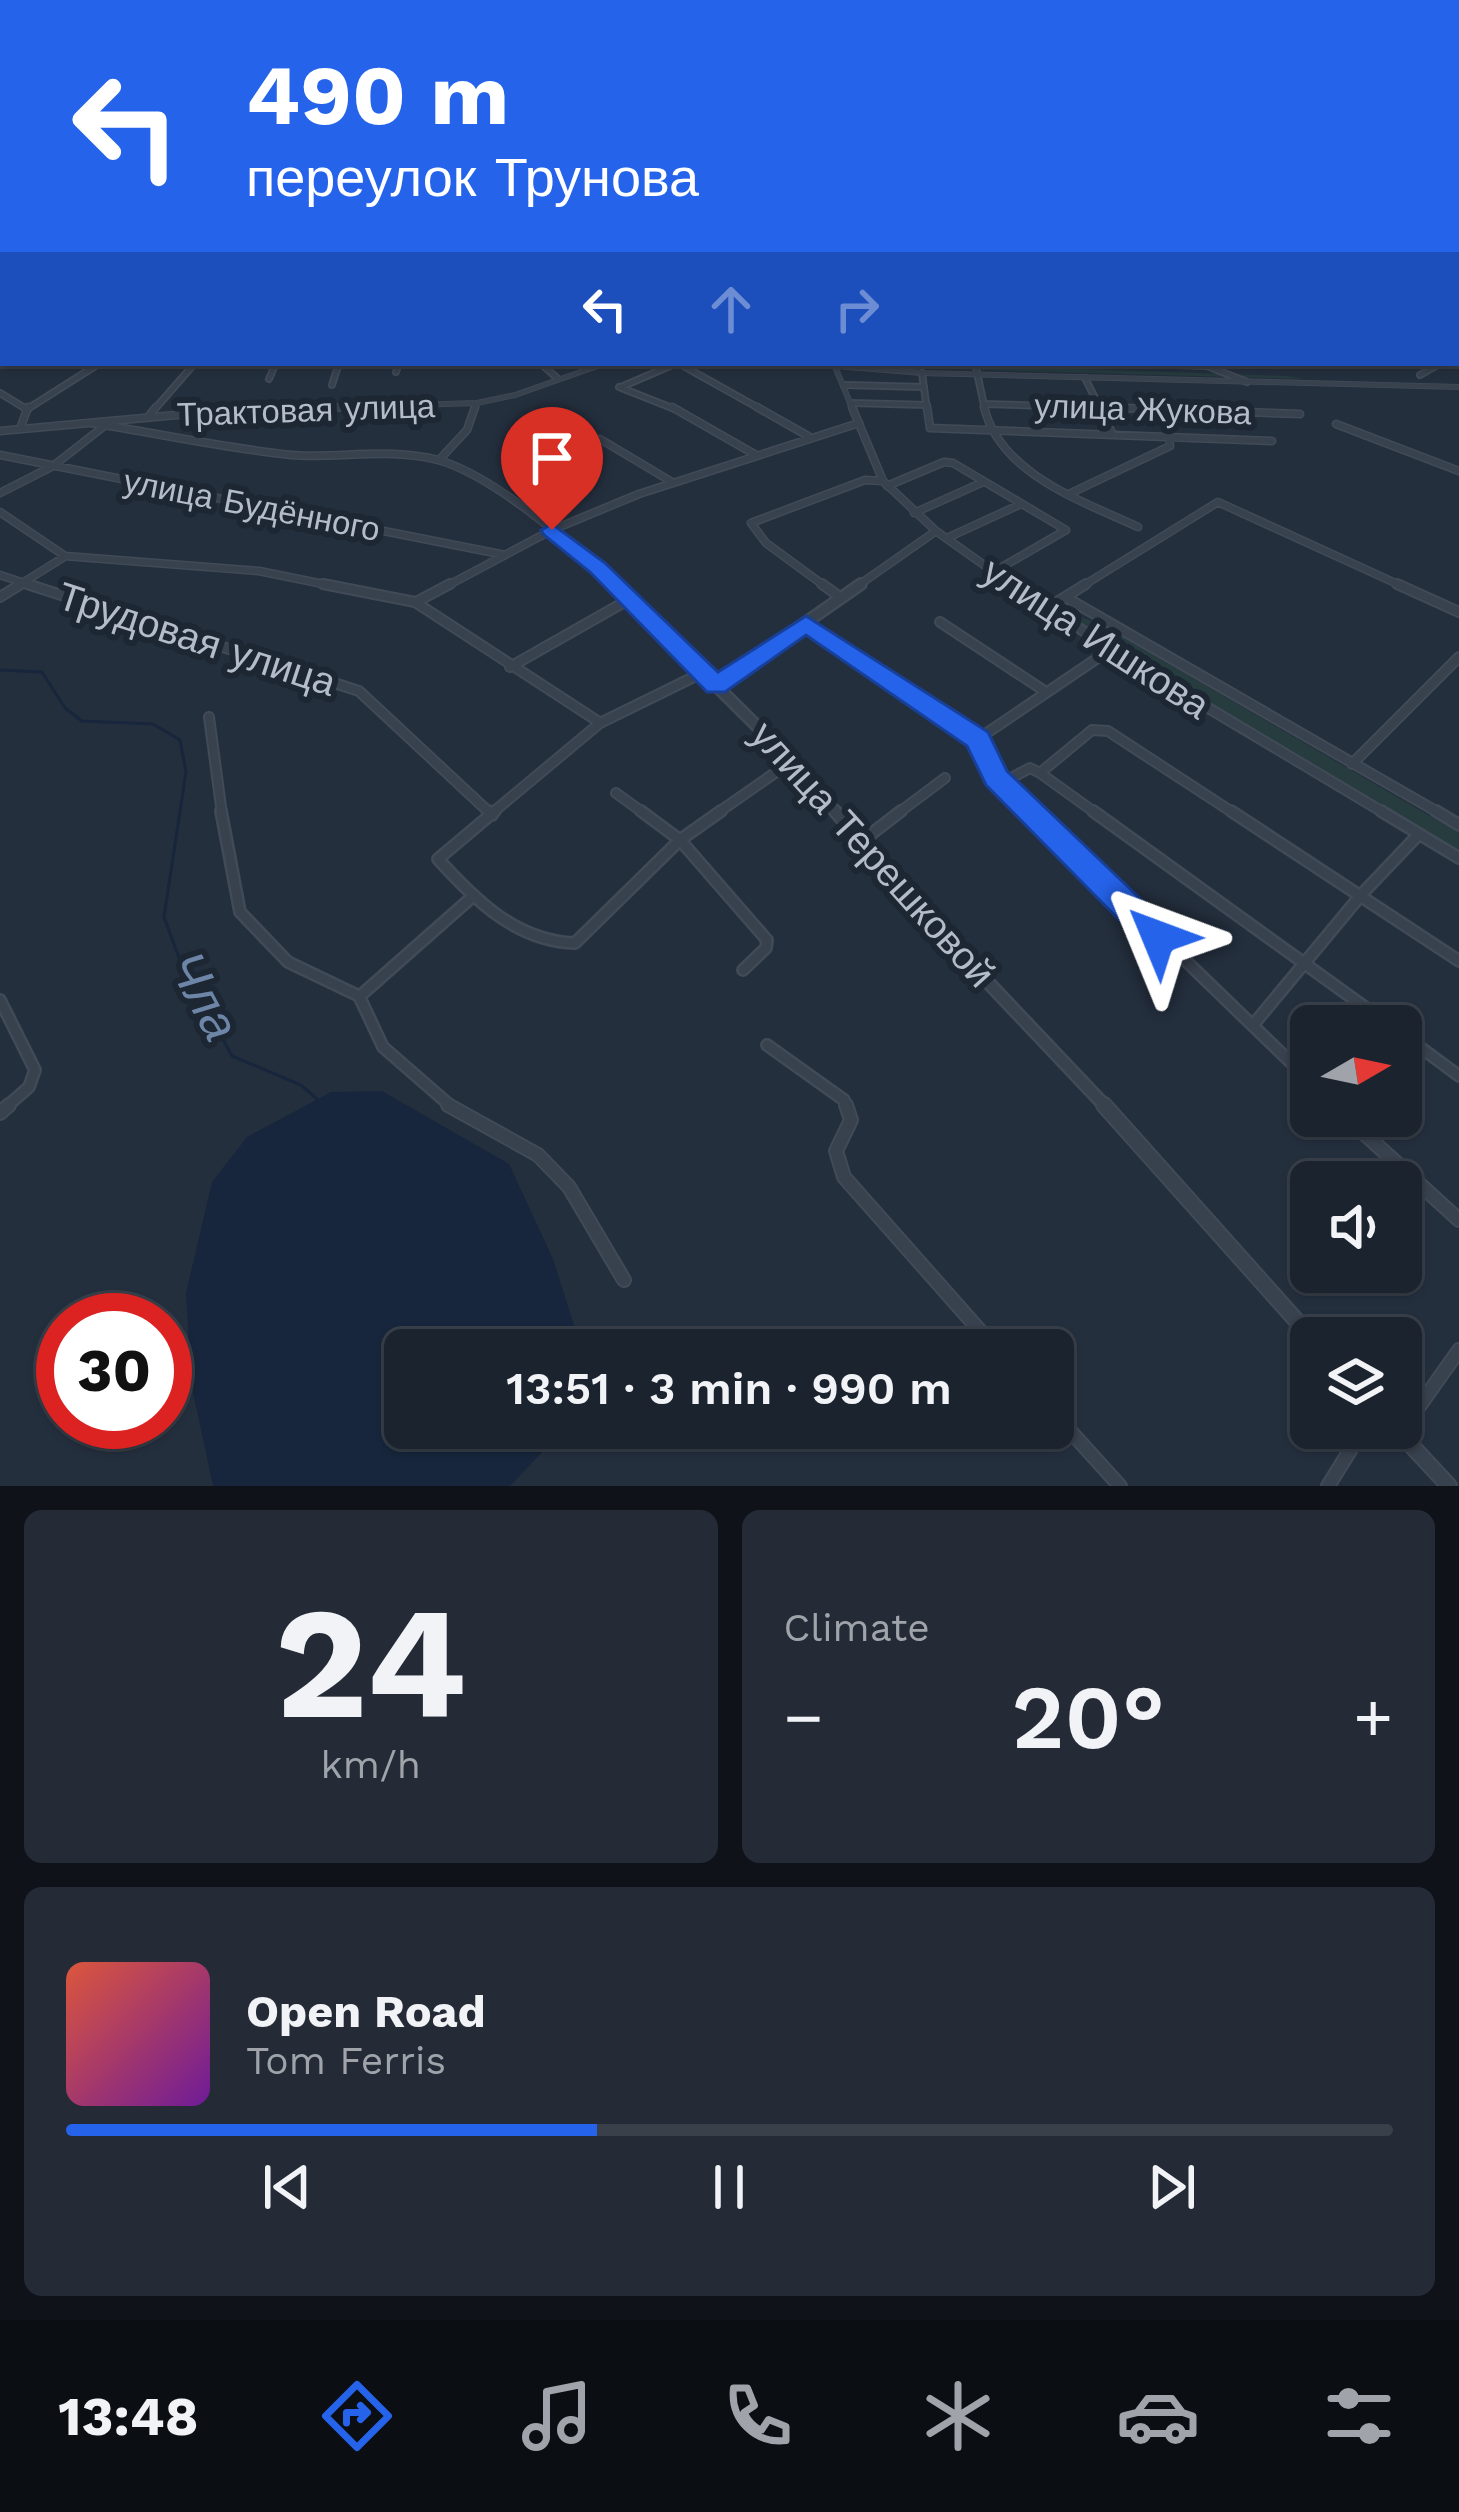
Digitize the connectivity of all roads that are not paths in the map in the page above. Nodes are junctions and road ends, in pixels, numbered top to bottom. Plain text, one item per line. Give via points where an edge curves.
1 (95, 366) edge
2 (192, 366) edge
3 (274, 366) edge
4 (338, 366) edge
5 (398, 366) edge
6 (543, 366) edge
7 (595, 366) edge
8 (671, 366) edge
9 (683, 366) edge
10 (818, 366) edge
11 (976, 366) edge
12 (1207, 366) edge
13 (1436, 366) edge
14 (836, 369) junction
15 (396, 372) dead end
16 (922, 373) junction
17 (978, 374) junction
18 (1420, 375) dead end
19 (557, 378) junction
20 (1085, 378) junction
21 (268, 379) dead end
22 (1247, 382) junction
23 (844, 385) junction
24 (332, 386) dead end
25 (924, 387) junction
26 (1459, 387) edge
27 (0, 393) edge
28 (477, 403) junction
29 (851, 403) junction
30 (985, 404) junction
31 (927, 405) junction
32 (1099, 407) junction
33 (29, 408) junction
34 (1300, 414) dead end
35 (148, 417) junction
36 (91, 423) junction
37 (860, 423) junction
38 (1336, 424) dead end
39 (103, 427) junction
40 (20, 429) junction
41 (0, 431) edge
42 (990, 431) junction
43 (1113, 435) junction
44 (809, 436) junction
45 (1169, 438) junction
46 (600, 439) dead end
47 (1272, 441) dead end
48 (756, 454) junction
49 (0, 455) edge
50 (439, 460) junction
51 (53, 466) junction
52 (1459, 471) edge
53 (673, 482) junction
54 (983, 482) junction
55 (885, 484) junction
56 (0, 493) edge
57 (1070, 494) junction
58 (1022, 504) junction
59 (0, 512) edge
60 (914, 512) junction
61 (1138, 527) dead end
62 (552, 530) junction
63 (936, 531) junction
64 (946, 539) junction
65 (505, 555) junction
66 (65, 556) junction
67 (990, 574) junction
68 (0, 575) edge
69 (23, 583) junction
70 (0, 596) edge
71 (840, 597) junction
72 (1065, 597) junction
73 (628, 600) junction
74 (415, 602) junction
75 (1044, 610) junction
76 (1459, 612) edge
77 (940, 622) dead end
78 (806, 624) junction
79 (1108, 651) junction
80 (1459, 657) edge
81 (510, 667) junction
82 (702, 673) junction
83 (716, 686) junction
84 (1044, 691) junction
85 (209, 717) dead end
86 (599, 723) junction
87 (978, 740) junction
88 (791, 761) junction
89 (1352, 764) junction
90 (1040, 773) junction
91 (945, 778) dead end
92 (996, 778) junction
93 (616, 793) dead end
94 (492, 815) junction
95 (1459, 825) edge
96 (1419, 834) junction
97 (680, 840) junction
98 (862, 841) junction
99 (1459, 858) edge
100 (1361, 895) junction
101 (471, 898) junction
102 (1459, 961) edge
103 (1305, 962) junction
104 (743, 970) dead end
105 (359, 996) junction
106 (0, 1000) edge
107 (1363, 1005) edge
108 (1253, 1025) junction
109 (767, 1045) dead end
110 (1422, 1049) edge
111 (1290, 1061) edge
112 (1459, 1076) edge
113 (0, 1113) edge
114 (1368, 1137) edge
115 (1459, 1220) edge
116 (624, 1280) dead end
117 (1293, 1317) edge
118 (978, 1329) edge
119 (1459, 1350) edge
120 (1422, 1399) edge
121 (1074, 1435) edge
122 (1351, 1449) edge
123 (1415, 1449) edge
124 (1120, 1486) edge
125 (1328, 1486) edge
126 (1449, 1486) edge

1 - 33 street
2 - 35 street
3 - 21 street
4 - 24 street
5 - 15 street
6 - 19 street
7 - 19 street, Трактовая улица
8 - 48 street via 619,387
9 - 44 street
10 - 14 street
11 - 17 street
12 - 22 street
13 - 18 street
14 - 16 street
14 - 23 street, улица Ишкова
16 - 17 street
16 - 25 street
17 - 20 street
17 - 30 street
19 - 28 street, Трактовая улица
20 - 22 street
20 - 32 street
22 - 26 street
23 - 25 street
23 - 29 street, улица Ишкова
25 - 31 street
27 - 33 street
28 - 35 street, Трактовая улица
28 - 50 street via 467,430
29 - 31 street
29 - 37 street, улица Ишкова
30 - 32 street, улица Жукова
30 - 42 street
31 - 42 street via 930,428
32 - 34 street, улица Жукова
32 - 43 street
33 - 40 street
35 - 36 street, Трактовая улица
36 - 39 street, улица Терешковой
36 - 40 street, Трактовая улица
37 - 44 street
37 - 55 street, улица Ишкова
38 - 52 street
39 - 50 street, улица Терешковой via 294,455
39 - 51 street
40 - 41 street, Трактовая улица
42 - 43 street
42 - 57 street via 1002,449
43 - 45 street
44 - 48 street
45 - 47 street
45 - 57 street via 1170,446
46 - 53 street
48 - 53 street
49 - 51 street, улица Будённого
50 - 62 street, улица Терешковой
51 - 56 street
51 - 65 street, улица Будённого
53 - 62 street
54 - 55 street via 944,462
54 - 58 street
54 - 60 street
55 - 60 street, улица Ишкова
55 - 71 street via 865,480 751,523 792,565
57 - 61 street
58 - 64 street
58 - 67 street via 1065,532
59 - 66 street
60 - 63 street, улица Ишкова
62 - 65 street
62 - 73 street, улица Терешковой
63 - 64 street, улица Ишкова
63 - 71 street
64 - 67 street, улица Ишкова
65 - 74 street
66 - 69 street
66 - 74 street via 259,572
67 - 75 street, улица Ишкова
68 - 69 street, Трудовая улица
69 - 70 street
69 - 94 street, Трудовая улица via 359,691
71 - 78 street
72 - 75 street
72 - 76 street via 1218,502
72 - 89 street, улица Ишкова
73 - 81 street
73 - 82 street, улица Терешковой
74 - 81 street
75 - 79 street, улица Ишкова
77 - 84 street
78 - 83 street
78 - 87 street
79 - 84 street
79 - 96 street, улица Ишкова
80 - 89 street
81 - 86 street
82 - 83 street, улица Терешковой
82 - 86 street
83 - 88 street, улица Терешковой
84 - 87 street
85 - 105 street via 240,912 288,962
86 - 94 street
87 - 92 street
88 - 97 street
88 - 98 street, улица Терешковой
89 - 95 street, улица Ишкова
90 - 92 street via 1030,768
90 - 100 street via 1092,730 1108,731
90 - 103 street
91 - 98 street
92 - 108 street
93 - 97 street
94 - 101 street via 438,860
96 - 99 street, улица Ишкова
96 - 100 street
97 - 101 street via 575,943 551,946
97 - 104 street via 766,940
98 - 117 street, улица Терешковой
100 - 102 street
100 - 103 street
101 - 105 street
103 - 107 street
103 - 108 street
105 - 116 street via 383,1047 440,1101 538,1155 562,1179
106 - 113 street via 35,1070 29,1087
108 - 111 street
109 - 118 street via 844,1100 851,1120 836,1151 844,1178
110 - 112 street
114 - 115 street
119 - 120 street
121 - 124 street
122 - 125 street
123 - 126 street

